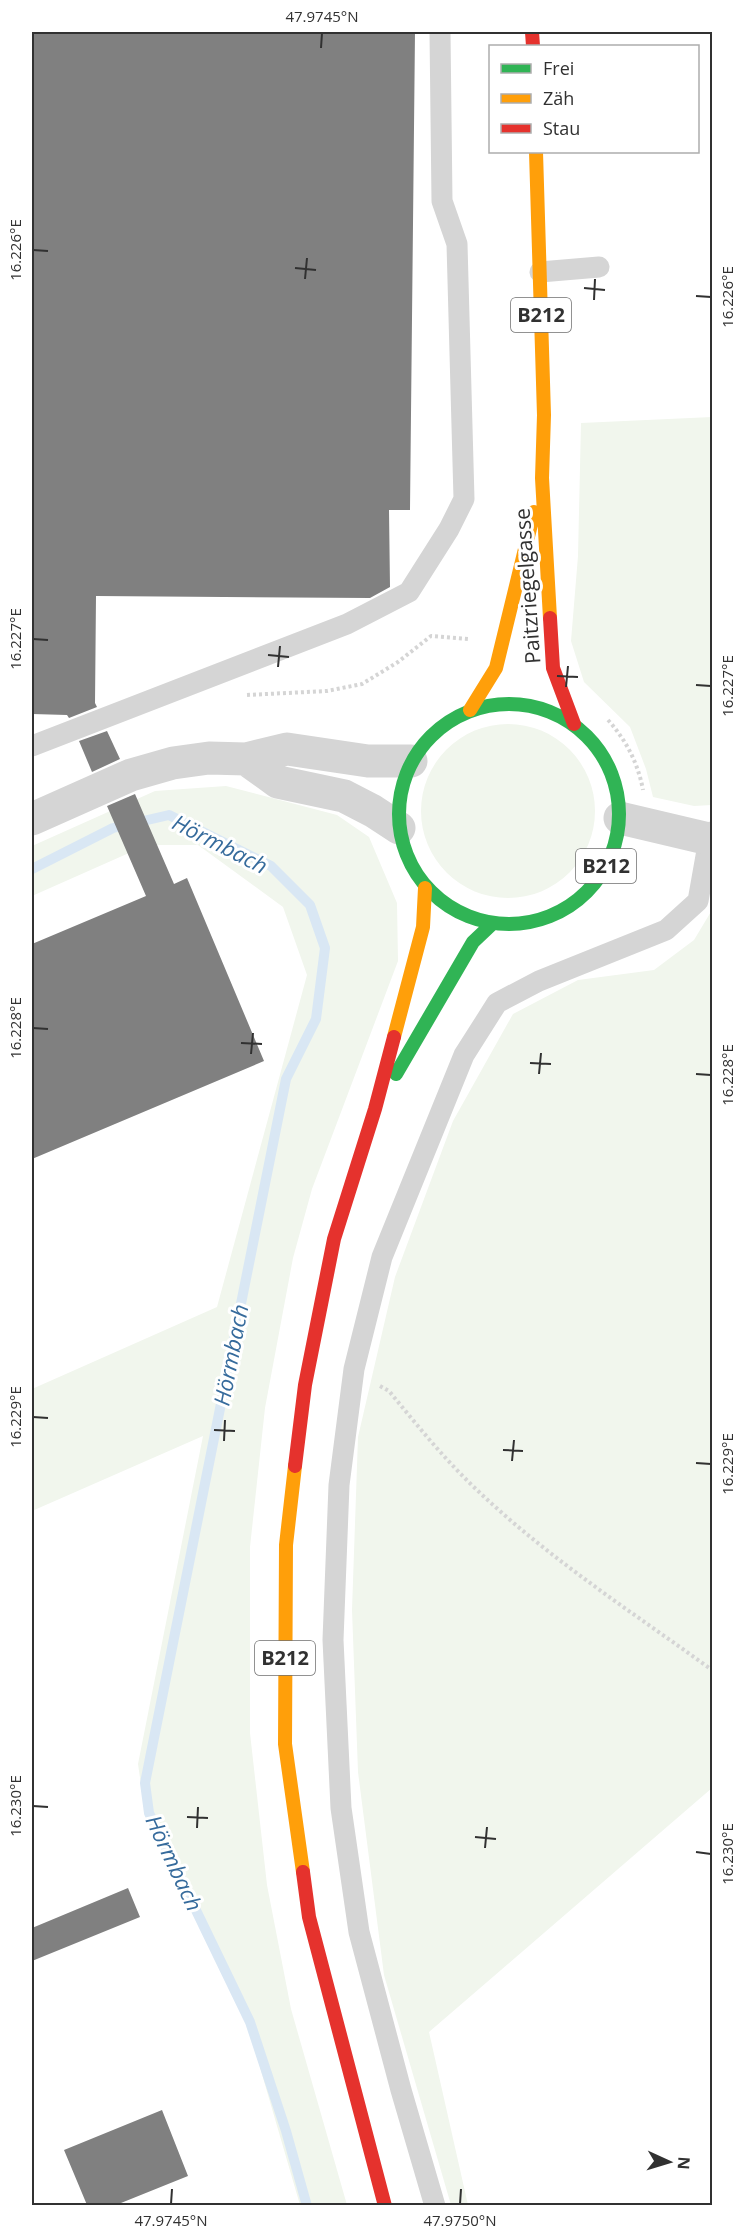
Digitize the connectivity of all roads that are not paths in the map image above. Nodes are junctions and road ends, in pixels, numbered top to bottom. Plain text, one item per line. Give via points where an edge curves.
1 (440, 32) edge
2 (536, 153) edge
3 (599, 267) dead end
4 (540, 272) junction
5 (542, 478) junction
6 (470, 710) junction
7 (574, 724) junction
8 (32, 746) edge
9 (246, 759) junction
10 (411, 761) junction
11 (620, 818) junction
12 (32, 819) edge
13 (399, 828) junction
14 (711, 839) edge
15 (426, 888) junction
16 (492, 924) junction
17 (375, 1109) junction
18 (385, 2205) edge
19 (435, 2205) edge

1 - 8 lane via 442,201 457,244 464,499 449,529 409,592 346,624
2 - 4 main road, Paitzriegelgasse / B212
3 - 4 lane
4 - 5 main road, Paitzriegelgasse / B212
5 - 6 main road, Paitzriegelgasse / B212 via 496,668
5 - 7 main road, Paitzriegelgasse / B212 via 553,668
6 - 7 main road, B212 via 497,703 524,704 550,710
6 - 10 main road, B212 via 447,722
7 - 11 main road, B212 via 594,742 609,765 618,791
9 - 10 street via 287,749 368,761
9 - 12 street via 208,758 173,763 131,775
9 - 13 street via 278,782 344,796
10 - 13 main road, B212 via 400,793
11 - 14 street
11 - 16 main road, B212 via 612,855 593,887 564,911 529,923
13 - 15 main road, B212 via 408,860
14 - 19 lane via 698,901 666,930 539,981 497,1003 464,1055 382,1257 354,1370 339,1485 333,1628 341,1808 359,1932
15 - 16 main road, B212 via 456,912
15 - 17 main road, B212 via 423,927
16 - 17 main road, B212 via 473,942
17 - 18 main road, B212 via 334,1239 305,1386 286,1545 285,1744 309,1917

